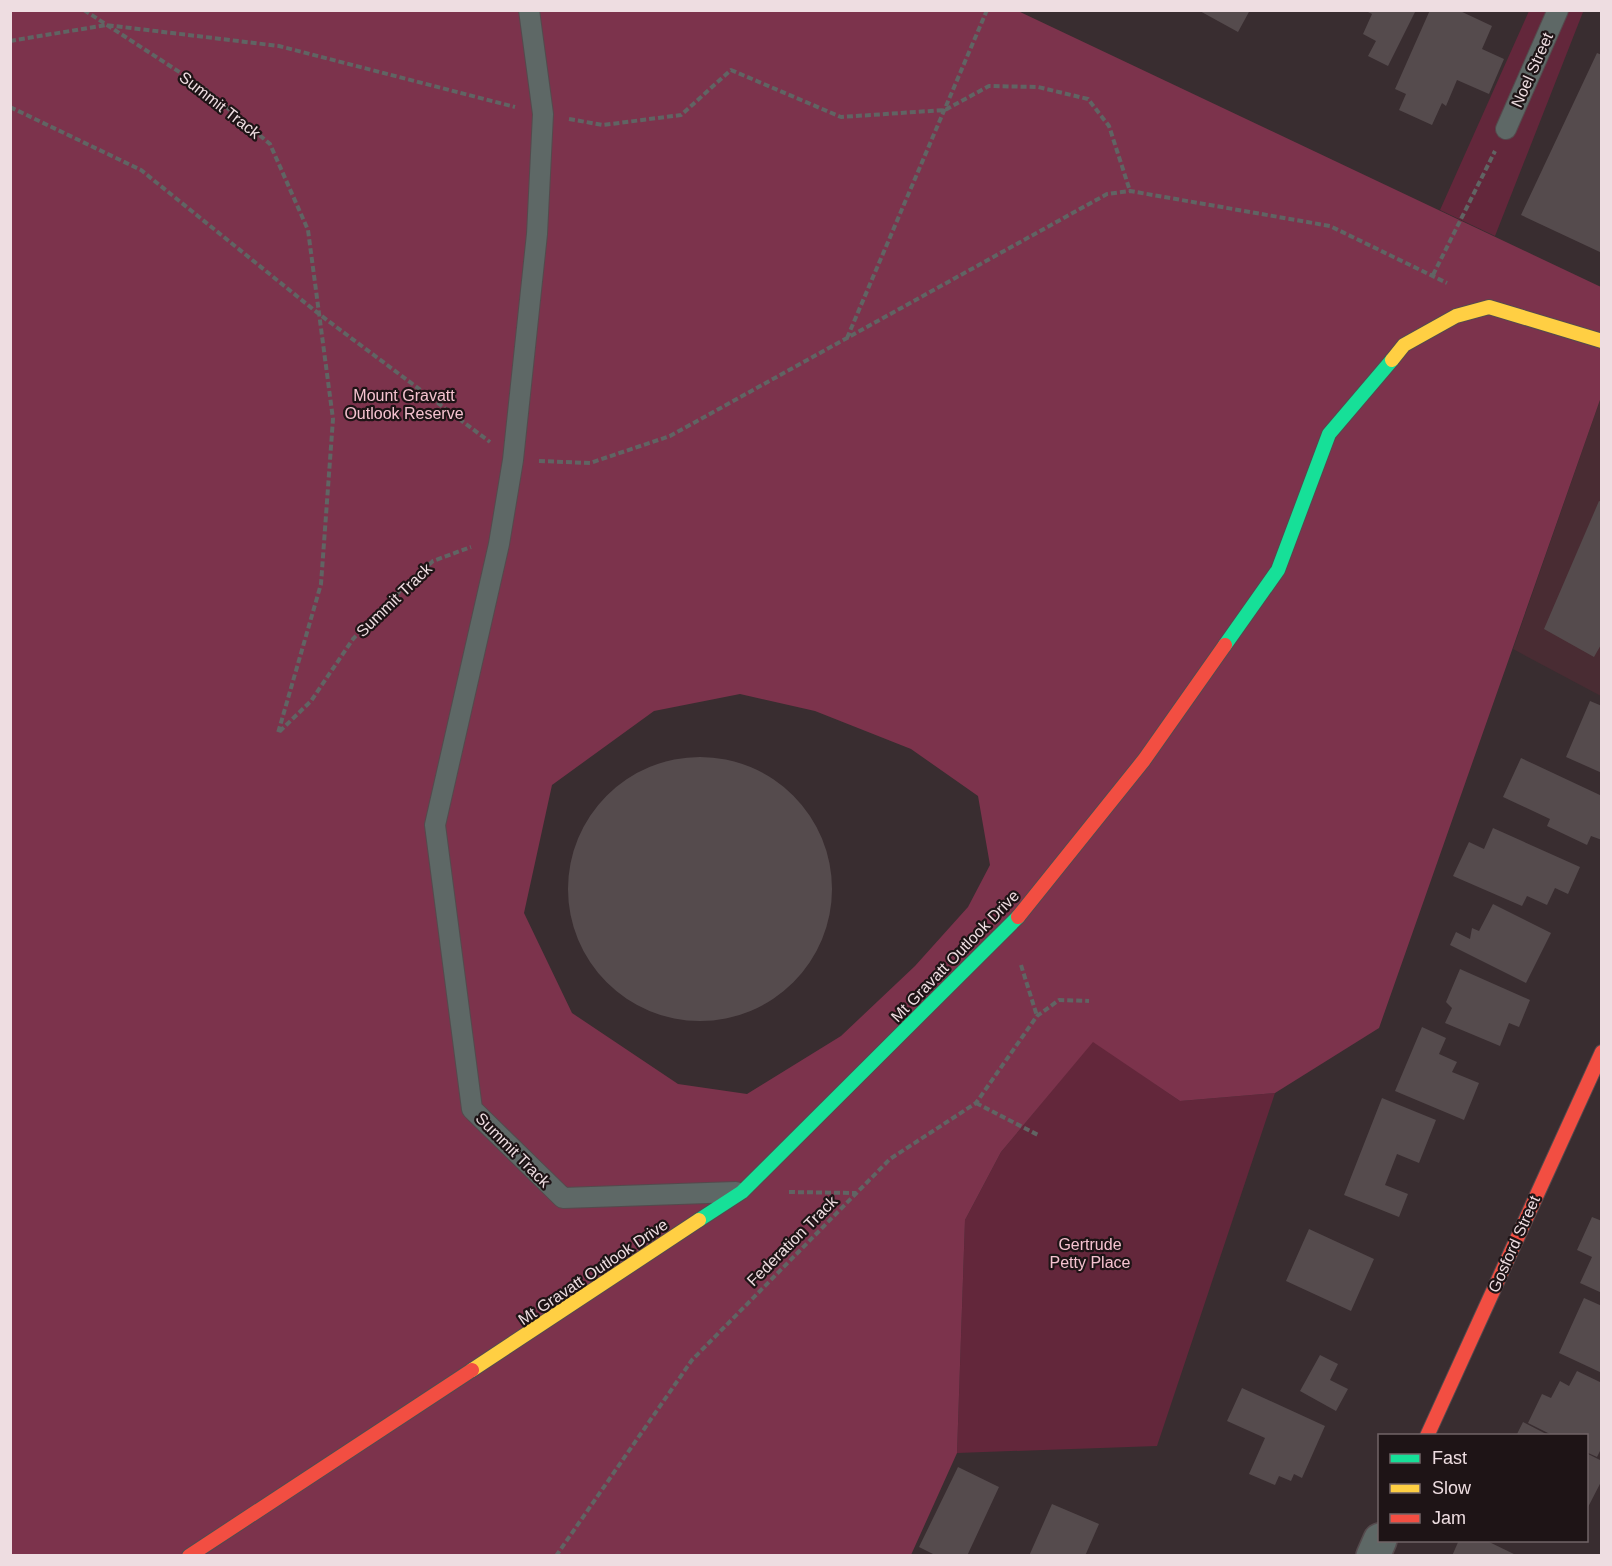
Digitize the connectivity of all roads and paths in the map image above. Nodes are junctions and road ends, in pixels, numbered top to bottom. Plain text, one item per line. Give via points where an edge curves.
1 (84, 10) edge
2 (528, 10) edge
3 (987, 10) edge
4 (1558, 10) edge
5 (106, 25) junction
6 (10, 41) edge
7 (10, 107) edge
8 (945, 110) junction
9 (543, 114) junction
10 (1506, 129) joint
11 (1130, 191) junction
12 (1433, 275) junction
13 (1489, 307) junction
14 (319, 314) junction
15 (847, 338) junction
16 (1602, 341) edge
17 (513, 460) junction
18 (499, 544) junction
19 (1009, 929) junction
20 (1089, 1001) dead end
21 (1037, 1016) junction
22 (1602, 1052) edge
23 (975, 1103) junction
24 (1038, 1135) dead end
25 (742, 1192) junction
26 (857, 1193) junction
27 (1428, 1434) edge
28 (1379, 1542) edge
29 (189, 1556) edge
30 (556, 1556) edge
31 (1373, 1556) edge

1 - 5 path, Summit Track
2 - 9 lane
3 - 8 path
4 - 10 lane, Noel Street
5 - 6 path
5 - 9 path via 279,46
5 - 14 path, Summit Track via 204,88 270,144 308,230
7 - 14 path via 141,170
8 - 9 path via 841,117 731,70 681,115 603,125
8 - 11 path via 989,86 1038,87 1088,99 1109,126
8 - 15 path
9 - 17 lane via 537,234
10 - 12 path
11 - 12 path via 1330,226
11 - 15 path via 1107,194
12 - 13 path
13 - 16 street
13 - 19 street, Mt Gravatt Outlook Drive via 1456,316 1404,345 1329,434 1278,570 1144,760
14 - 17 path
14 - 18 path, Summit Track via 333,419 321,584 278,732 311,701 353,639 433,561 465,547
15 - 17 path via 670,436 590,463
17 - 18 lane
18 - 25 lane, Summit Track via 435,825 472,1109 563,1198
19 - 21 path
19 - 25 street, Mt Gravatt Outlook Drive
20 - 21 path, Federation Track via 1059,1000
21 - 23 path, Federation Track
22 - 27 street, Gosford Street
23 - 24 path
23 - 26 path, Federation Track via 890,1159
25 - 26 path
25 - 29 street, Mt Gravatt Outlook Drive
26 - 30 path, Federation Track via 692,1360
28 - 31 street

